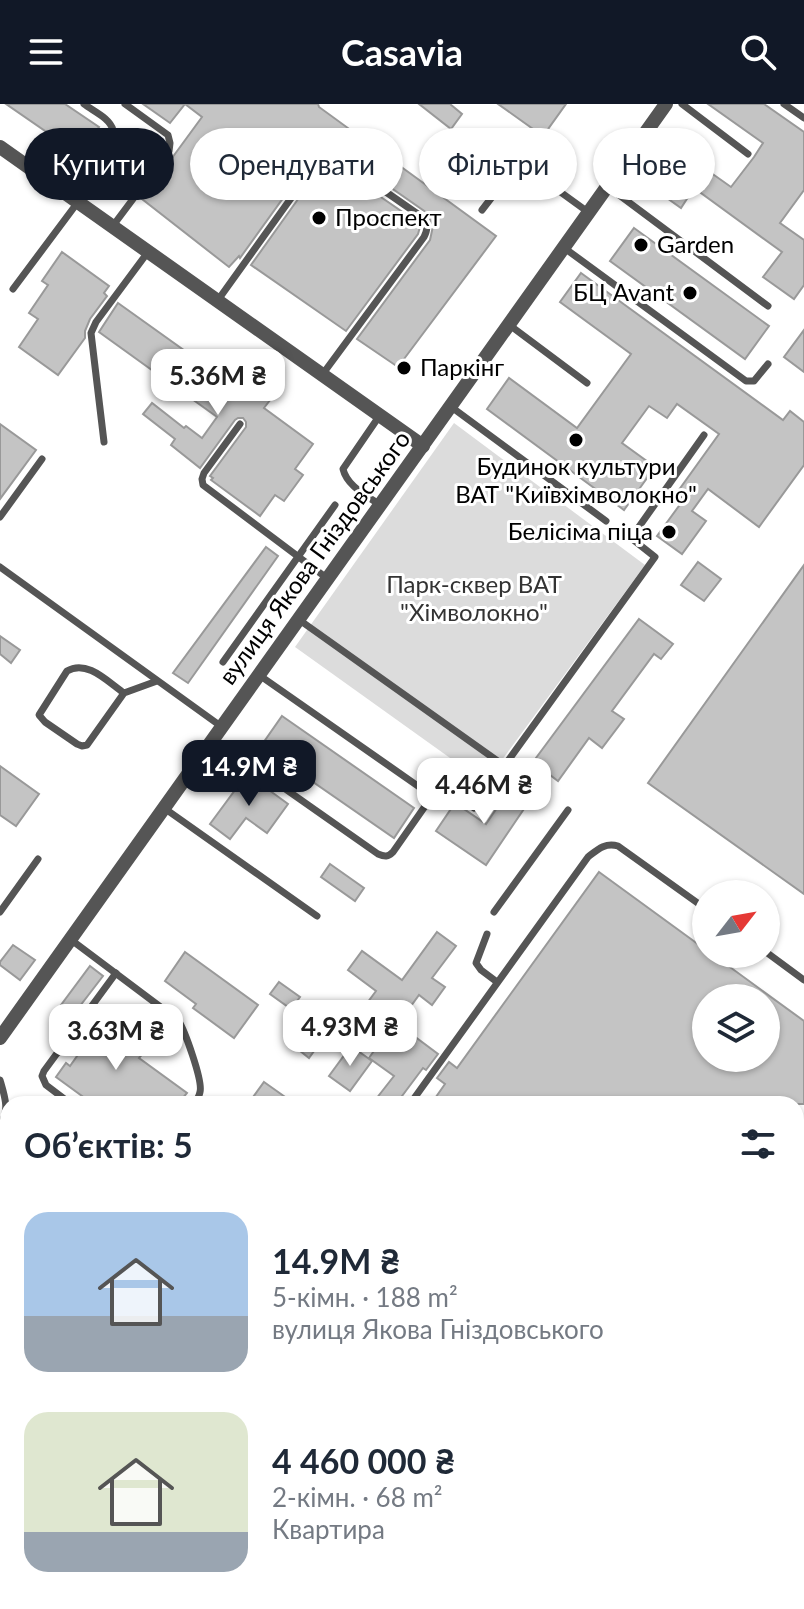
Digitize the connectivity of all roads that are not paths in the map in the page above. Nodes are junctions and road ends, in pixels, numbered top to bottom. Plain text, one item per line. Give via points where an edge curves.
1 (84, 104) edge
2 (125, 104) edge
3 (666, 104) edge
4 (682, 104) edge
5 (784, 104) edge
6 (804, 118) edge
7 (112, 128) edge
8 (649, 128) edge
9 (0, 147) edge
10 (748, 154) dead end
11 (24, 164) edge
12 (72, 200) edge
13 (74, 200) edge
14 (597, 200) edge
15 (626, 200) edge
16 (482, 210) dead end
17 (589, 212) junction
18 (112, 227) junction
19 (563, 247) junction
20 (148, 252) junction
21 (13, 289) dead end
22 (217, 301) junction
23 (768, 306) dead end
24 (508, 324) junction
25 (768, 364) dead end
26 (322, 375) junction
27 (587, 383) dead end
28 (450, 406) junction
29 (380, 415) junction
30 (240, 424) dead end
31 (704, 435) dead end
32 (104, 442) dead end
33 (423, 446) junction
34 (42, 459) dead end
35 (335, 505) dead end
36 (380, 505) junction
37 (0, 517) edge
38 (606, 521) dead end
39 (298, 556) junction
40 (0, 567) edge
41 (328, 579) junction
42 (298, 619) junction
43 (223, 662) dead end
44 (259, 675) junction
45 (157, 681) junction
46 (124, 693) junction
47 (217, 733) junction
48 (505, 765) junction
49 (537, 789) dead end
50 (164, 808) junction
51 (474, 808) dead end
52 (568, 810) dead end
53 (38, 859) dead end
54 (692, 899) edge
55 (0, 912) edge
56 (494, 912) dead end
57 (317, 916) dead end
58 (487, 934) dead end
59 (70, 939) junction
60 (780, 962) edge
61 (116, 973) junction
62 (804, 980) edge
63 (497, 982) junction
64 (5, 1021) edge
65 (0, 1038) edge
66 (60, 1096) edge
67 (199, 1096) edge
68 (416, 1096) edge

1 - 7 lane
2 - 18 lane via 168,135 170,143
3 - 8 street, вулиця Якова Гніздовського
4 - 10 lane
5 - 6 lane
9 - 11 street
12 - 21 lane
13 - 18 street
14 - 17 street, вулиця Якова Гніздовського
15 - 23 lane
16 - 17 lane via 519,162
17 - 19 street, вулиця Якова Гніздовського
18 - 20 street
19 - 24 street, вулиця Якова Гніздовського
19 - 25 lane via 746,381 754,381
20 - 22 street
20 - 32 lane via 91,333
22 - 26 street
22 - 26 lane via 323,158 337,158 410,208 428,230
24 - 27 lane
24 - 28 street, вулиця Якова Гніздовського
26 - 29 street
28 - 33 street, вулиця Якова Гніздовського
28 - 38 lane
29 - 33 street
29 - 36 lane via 343,469 350,483
30 - 39 lane via 204,473 203,485
31 - 48 lane via 631,538 655,557
33 - 36 street, вулиця Якова Гніздовського
34 - 37 lane
35 - 39 lane
36 - 41 street, вулиця Якова Гніздовського
39 - 41 lane
39 - 43 lane
40 - 45 lane
41 - 42 street, вулиця Якова Гніздовського
42 - 44 street, вулиця Якова Гніздовського
42 - 48 lane
44 - 47 street, вулиця Якова Гніздовського
44 - 47 lane via 428,794 428,802 393,852 378,854
45 - 46 lane
45 - 47 lane
46 - 46 lane via 87,745 77,744 39,715 72,668 86,667
47 - 50 street, вулиця Якова Гніздовського
48 - 49 lane
48 - 51 lane
50 - 57 lane
50 - 59 street, вулиця Якова Гніздовського
52 - 56 lane
53 - 55 lane
54 - 63 lane via 618,846 602,846 588,857
58 - 63 lane via 476,963
59 - 61 lane
59 - 64 street, вулиця Якова Гніздовського
60 - 62 lane
61 - 66 lane via 44,1071 46,1085
61 - 67 lane via 182,1025 200,1082
63 - 68 lane
64 - 65 street, вулиця Якова Гніздовського

